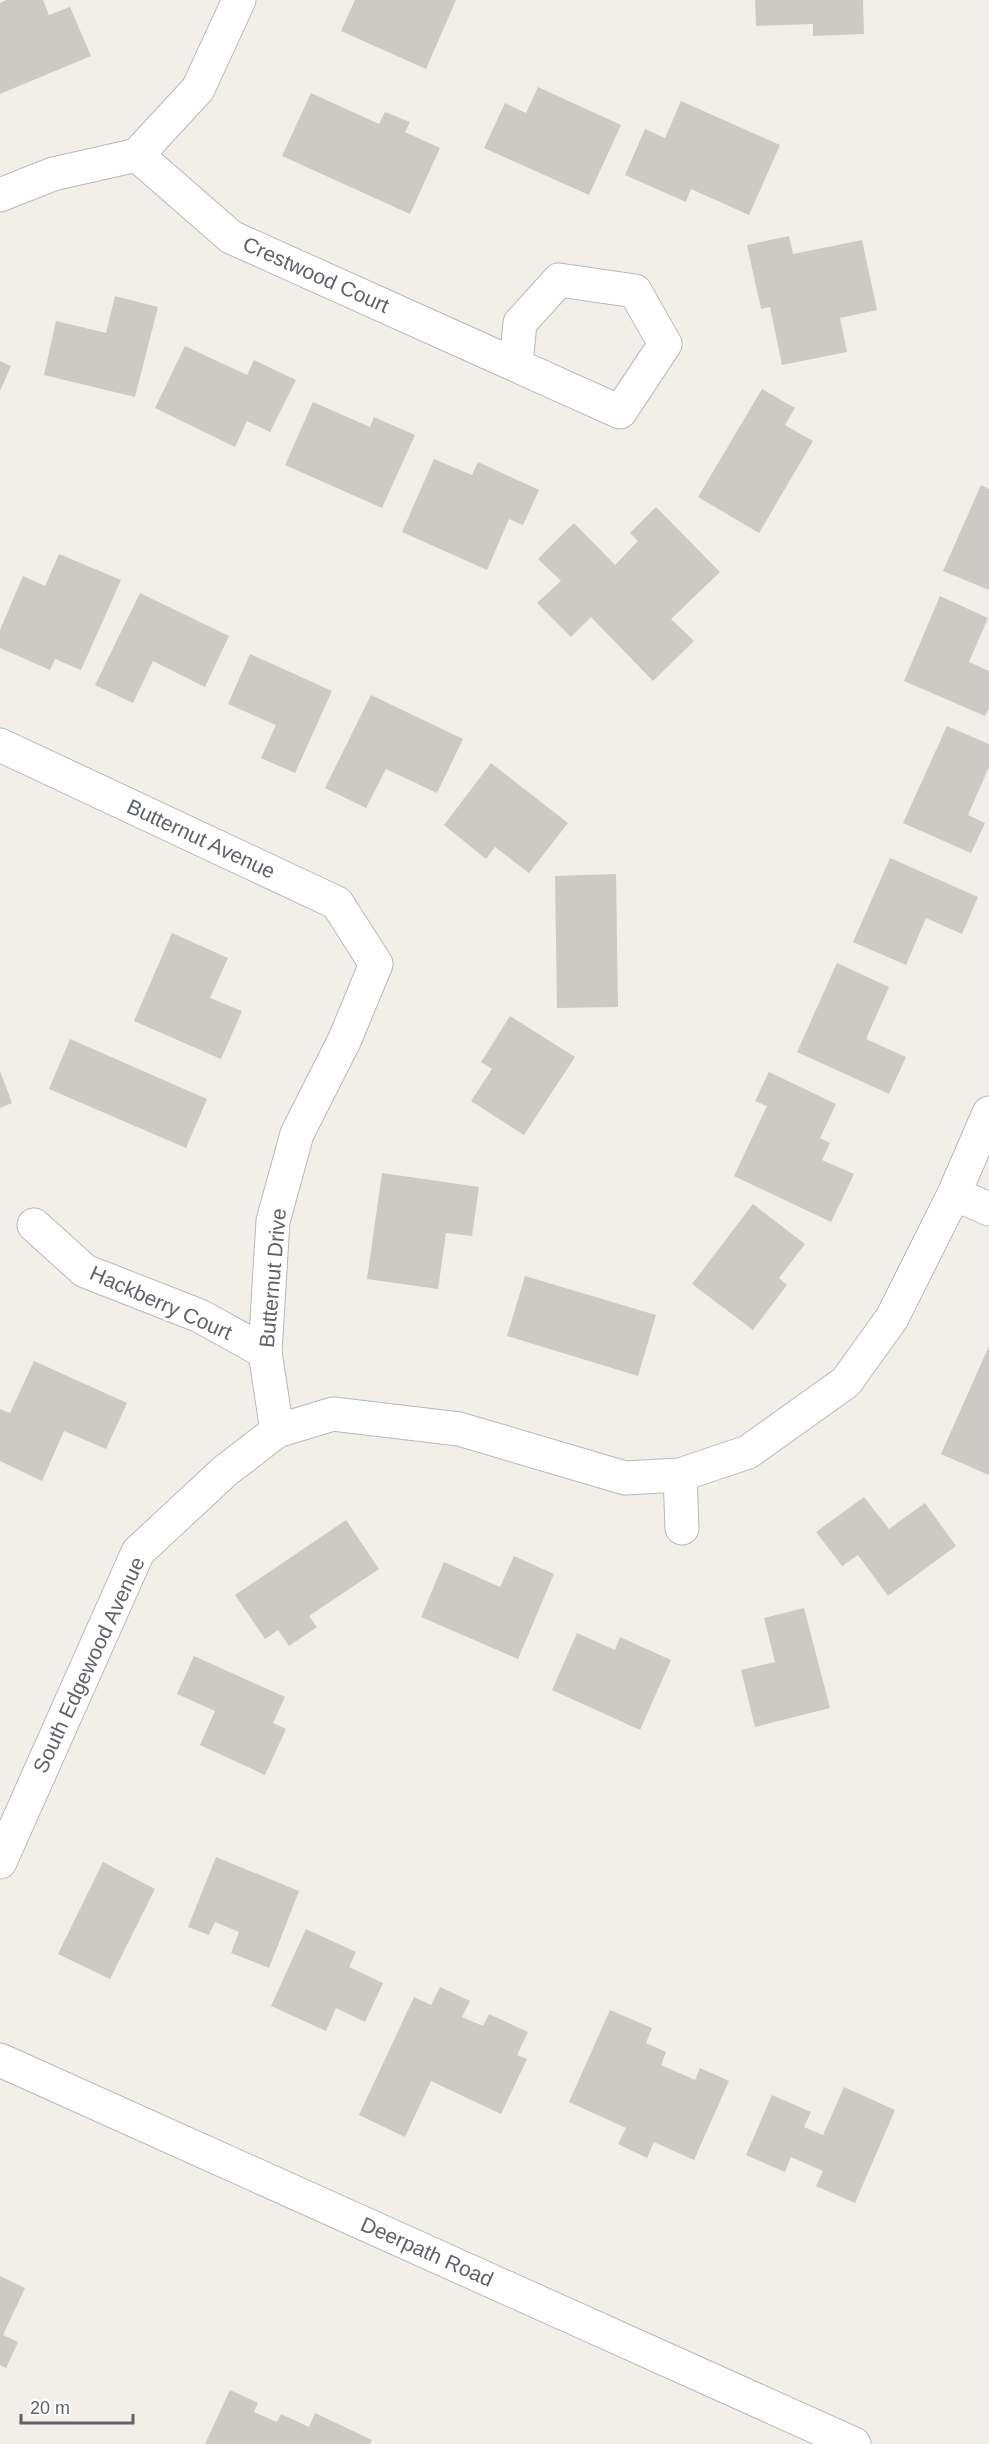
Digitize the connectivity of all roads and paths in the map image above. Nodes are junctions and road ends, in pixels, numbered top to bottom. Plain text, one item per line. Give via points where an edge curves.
1 (239, 0) edge
2 (137, 155) junction
3 (0, 195) edge
4 (516, 364) junction
5 (0, 744) edge
6 (376, 964) joint
7 (989, 1113) edge
8 (954, 1194) junction
9 (989, 1209) edge
10 (34, 1225) dead end
11 (265, 1352) junction
12 (277, 1431) junction
13 (680, 1474) junction
14 (682, 1528) dead end
15 (0, 1862) edge
16 (0, 2060) edge
17 (854, 2444) edge

1 - 2 street via 198,89
2 - 3 street via 53,174
2 - 4 street, Crestwood Court via 231,237
4 - 4 street, Crestwood Court via 620,412 665,344 635,291 559,280 519,323
5 - 6 street, Butternut Avenue via 337,903
6 - 11 street, Butternut Drive via 345,1040 297,1134 273,1221
7 - 8 street, South Edgewood Avenue
8 - 9 street
8 - 13 street, South Edgewood Avenue via 892,1318 846,1382 748,1452
10 - 11 street, Hackberry Court via 86,1271 200,1316
11 - 12 street, Butternut Drive
12 - 13 street, South Edgewood Avenue via 333,1414 459,1429 625,1478
12 - 15 street, South Edgewood Avenue via 225,1471 138,1552
13 - 14 street
16 - 17 street, Deerpath Road

